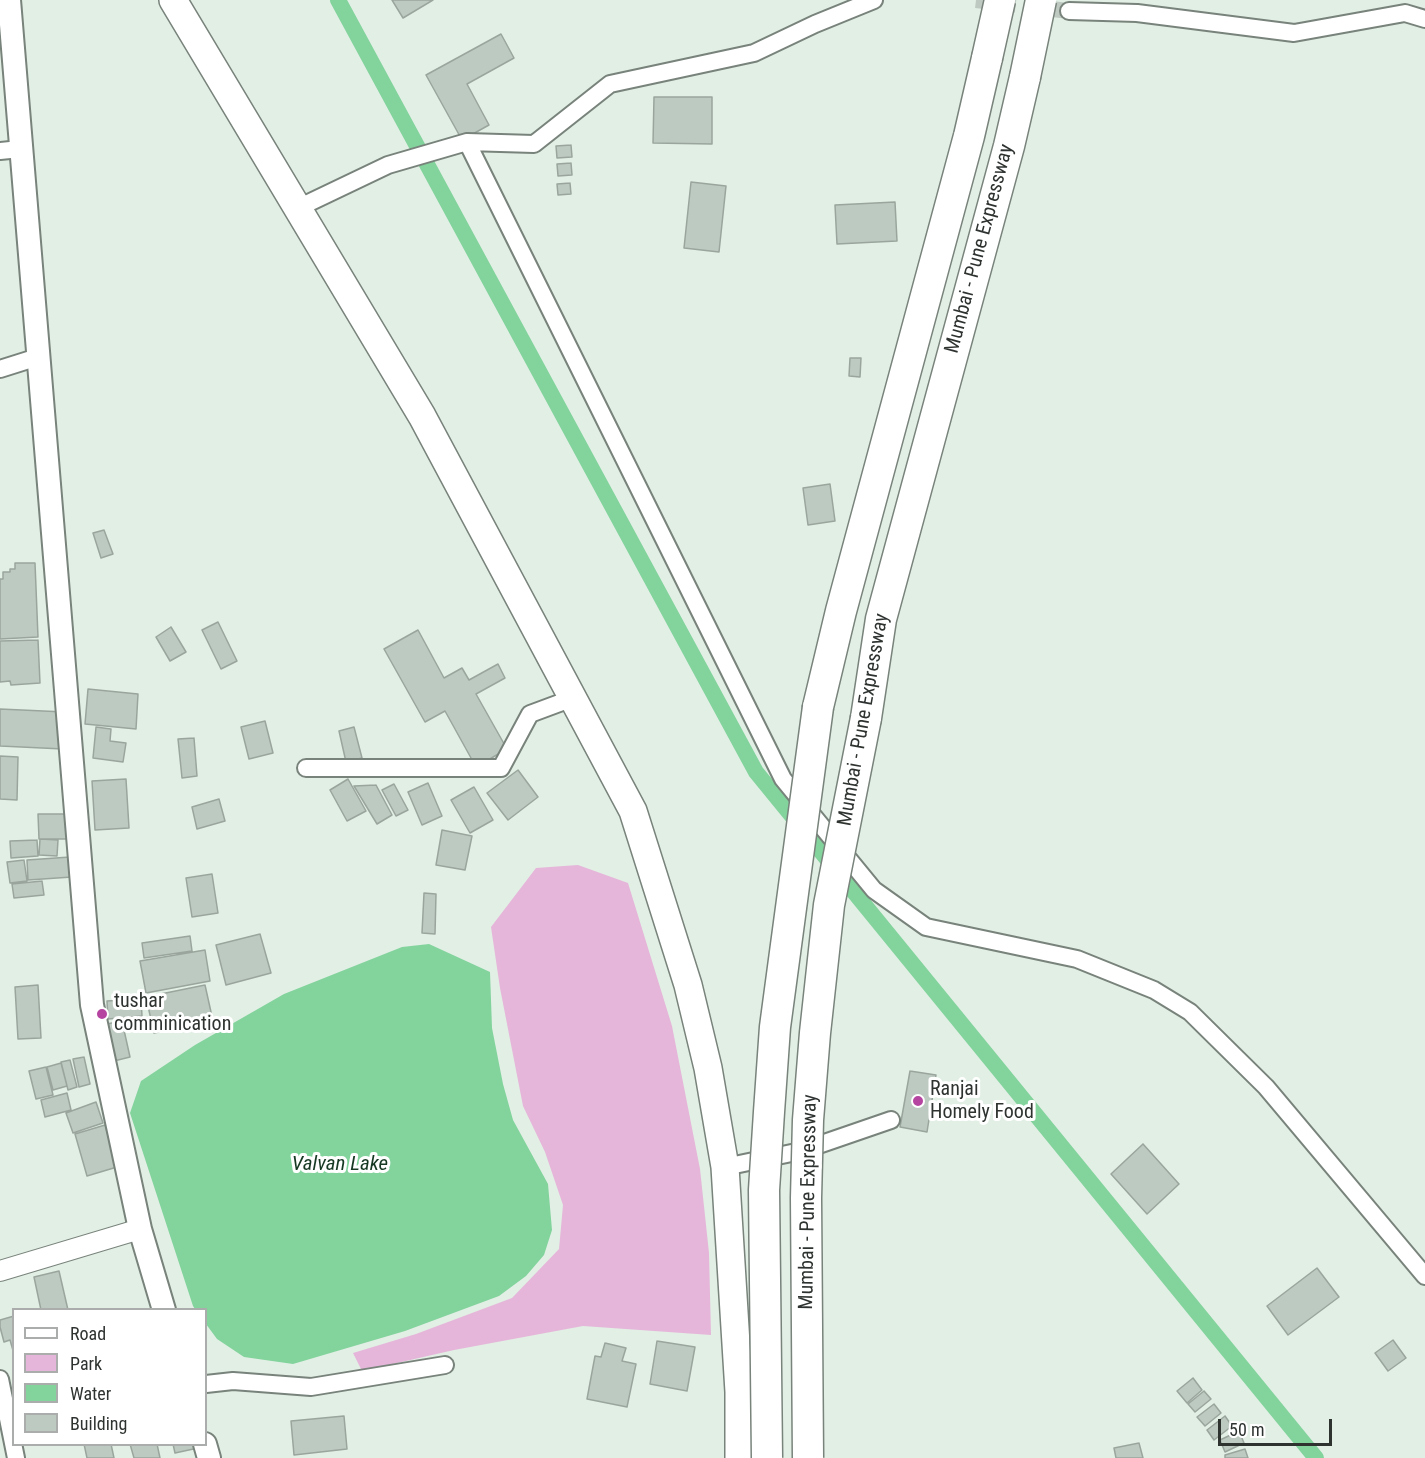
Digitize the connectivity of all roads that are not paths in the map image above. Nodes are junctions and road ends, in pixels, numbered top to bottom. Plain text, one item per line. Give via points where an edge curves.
1 (9, 0) edge
2 (173, 0) edge
3 (874, 0) edge
4 (1000, 0) edge
5 (1041, 0) edge
6 (1069, 11) tunnel mouth
7 (1425, 19) edge
8 (467, 142) junction
9 (10, 150) edge
10 (298, 208) junction
11 (38, 357) junction
12 (0, 369) edge
13 (573, 698) junction
14 (306, 768) dead end
15 (891, 1120) dead end
16 (725, 1167) junction
17 (140, 1229) junction
18 (0, 1271) edge
19 (1425, 1276) edge
20 (163, 1308) edge
21 (445, 1365) dead end
22 (0, 1379) edge
23 (207, 1384) edge
24 (12, 1433) edge
25 (739, 1458) edge
26 (767, 1458) edge
27 (808, 1458) edge

1 - 9 main road
2 - 10 highway
3 - 8 street via 754,53 610,84 534,144
4 - 26 highway, Mumbai - Pune Expressway, bridge via 969,136 818,707 775,1027 769,1112 764,1191
5 - 27 highway, Mumbai - Pune Expressway, bridge via 1009,146 881,620 829,905 810,1098 806,1198
6 - 7 street via 1137,13 1294,33 1405,13
8 - 10 street via 388,165
8 - 19 street via 783,779 874,890 926,927 1077,959 1154,990 1190,1012 1266,1087
9 - 11 main road
10 - 13 highway via 422,416
11 - 12 street
11 - 17 main road via 92,1005
13 - 14 street via 530,714 501,768
13 - 16 highway via 633,811 664,904 703,1047
15 - 16 street via 801,1151
16 - 25 highway via 739,1392
17 - 18 street
17 - 20 main road
21 - 23 street via 311,1387 232,1381
22 - 24 street

